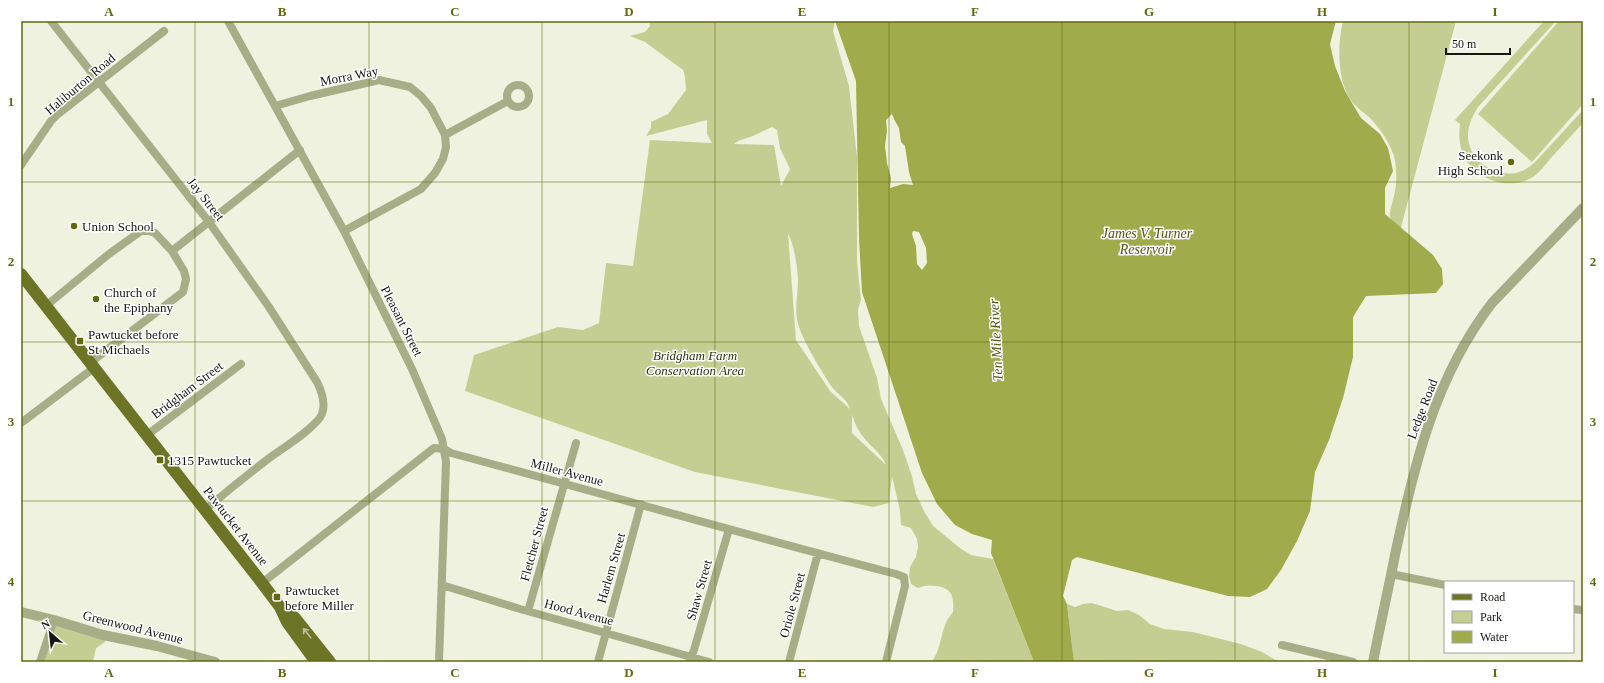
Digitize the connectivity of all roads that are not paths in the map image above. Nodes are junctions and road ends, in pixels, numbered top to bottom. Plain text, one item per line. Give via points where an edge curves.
1 (51, 21) edge
2 (228, 21) edge
3 (164, 31) dead end
4 (99, 82) junction
5 (508, 101) dead end
6 (275, 106) junction
7 (445, 135) junction
8 (300, 150) junction
9 (21, 165) edge
10 (1583, 208) edge
11 (209, 222) junction
12 (344, 231) junction
13 (172, 251) junction
14 (22, 276) edge
15 (47, 305) junction
16 (241, 364) dead end
17 (93, 365) junction
18 (21, 423) edge
19 (148, 435) junction
20 (576, 443) dead end
21 (444, 449) junction
22 (563, 483) junction
23 (641, 504) junction
24 (206, 509) junction
25 (729, 529) junction
26 (818, 553) junction
27 (1391, 574) junction
28 (262, 583) junction
29 (1444, 584) edge
30 (442, 585) junction
31 (280, 607) junction
32 (1574, 609) edge
33 (1582, 610) dead end
34 (528, 611) junction
35 (21, 612) edge
36 (54, 620) junction
37 (605, 632) junction
38 (1282, 645) dead end
39 (192, 659) edge
40 (690, 659) edge
41 (40, 662) edge
42 (214, 662) edge
43 (316, 662) edge
44 (330, 662) edge
45 (439, 662) edge
46 (598, 662) edge
47 (709, 662) edge
48 (789, 662) edge
49 (886, 662) edge
50 (1353, 662) edge
51 (1373, 662) edge

1 - 4 street, Jay Street
2 - 6 street, Pleasant Street
3 - 4 street, Haliburton Road
4 - 9 street, Haliburton Road via 51,122
4 - 11 street, Jay Street
5 - 7 street
6 - 7 street, Morra Way via 379,80 391,82 410,87 422,96
6 - 8 street, Pleasant Street
7 - 12 street, Morra Way via 444,159 421,189
8 - 11 street
8 - 12 street, Pleasant Street
10 - 27 street, Ledge Road via 1492,303 1463,348 1439,394 1420,450
11 - 13 street
11 - 24 street, Jay Street via 269,307 317,382 324,402 322,416 315,424
12 - 21 street, Pleasant Street via 423,391
13 - 15 street via 156,233 141,231
13 - 17 street via 184,271 186,279 183,292
14 - 15 main road, Pawtucket Avenue
15 - 17 main road, Pawtucket Avenue
16 - 19 street, Bridgham Street
17 - 18 street
17 - 19 main road, Pawtucket Avenue
19 - 24 main road, Pawtucket Avenue
20 - 22 street, Fletcher Street
21 - 22 street, Miller Avenue
21 - 28 street via 434,448
21 - 30 street, Pleasant Street via 446,462
22 - 23 street, Miller Avenue
22 - 34 street, Fletcher Street
23 - 25 street, Miller Avenue
23 - 37 street, Harlem Street
24 - 28 main road, Pawtucket Avenue
25 - 26 street, Miller Avenue
25 - 40 street, Shaw Street
26 - 48 street, Oriole Street
26 - 49 street, Miller Avenue via 904,577 905,586
27 - 29 street
27 - 51 street, Ledge Road
28 - 31 main road, Pawtucket Avenue
30 - 34 street, Hood Avenue
30 - 45 street, Pleasant Street
31 - 43 main road, Pawtucket Avenue via 287,622
44 -> 31 main road, Pawtucket Avenue via 295,618
32 - 33 street
34 - 37 street, Hood Avenue
35 - 36 street, Greenwood Avenue
36 - 39 street, Greenwood Avenue via 103,635 157,646
36 - 41 street
37 - 40 street, Hood Avenue
37 - 46 street, Harlem Street
38 - 50 street
39 - 42 street, Greenwood Avenue
40 - 47 street, Hood Avenue

